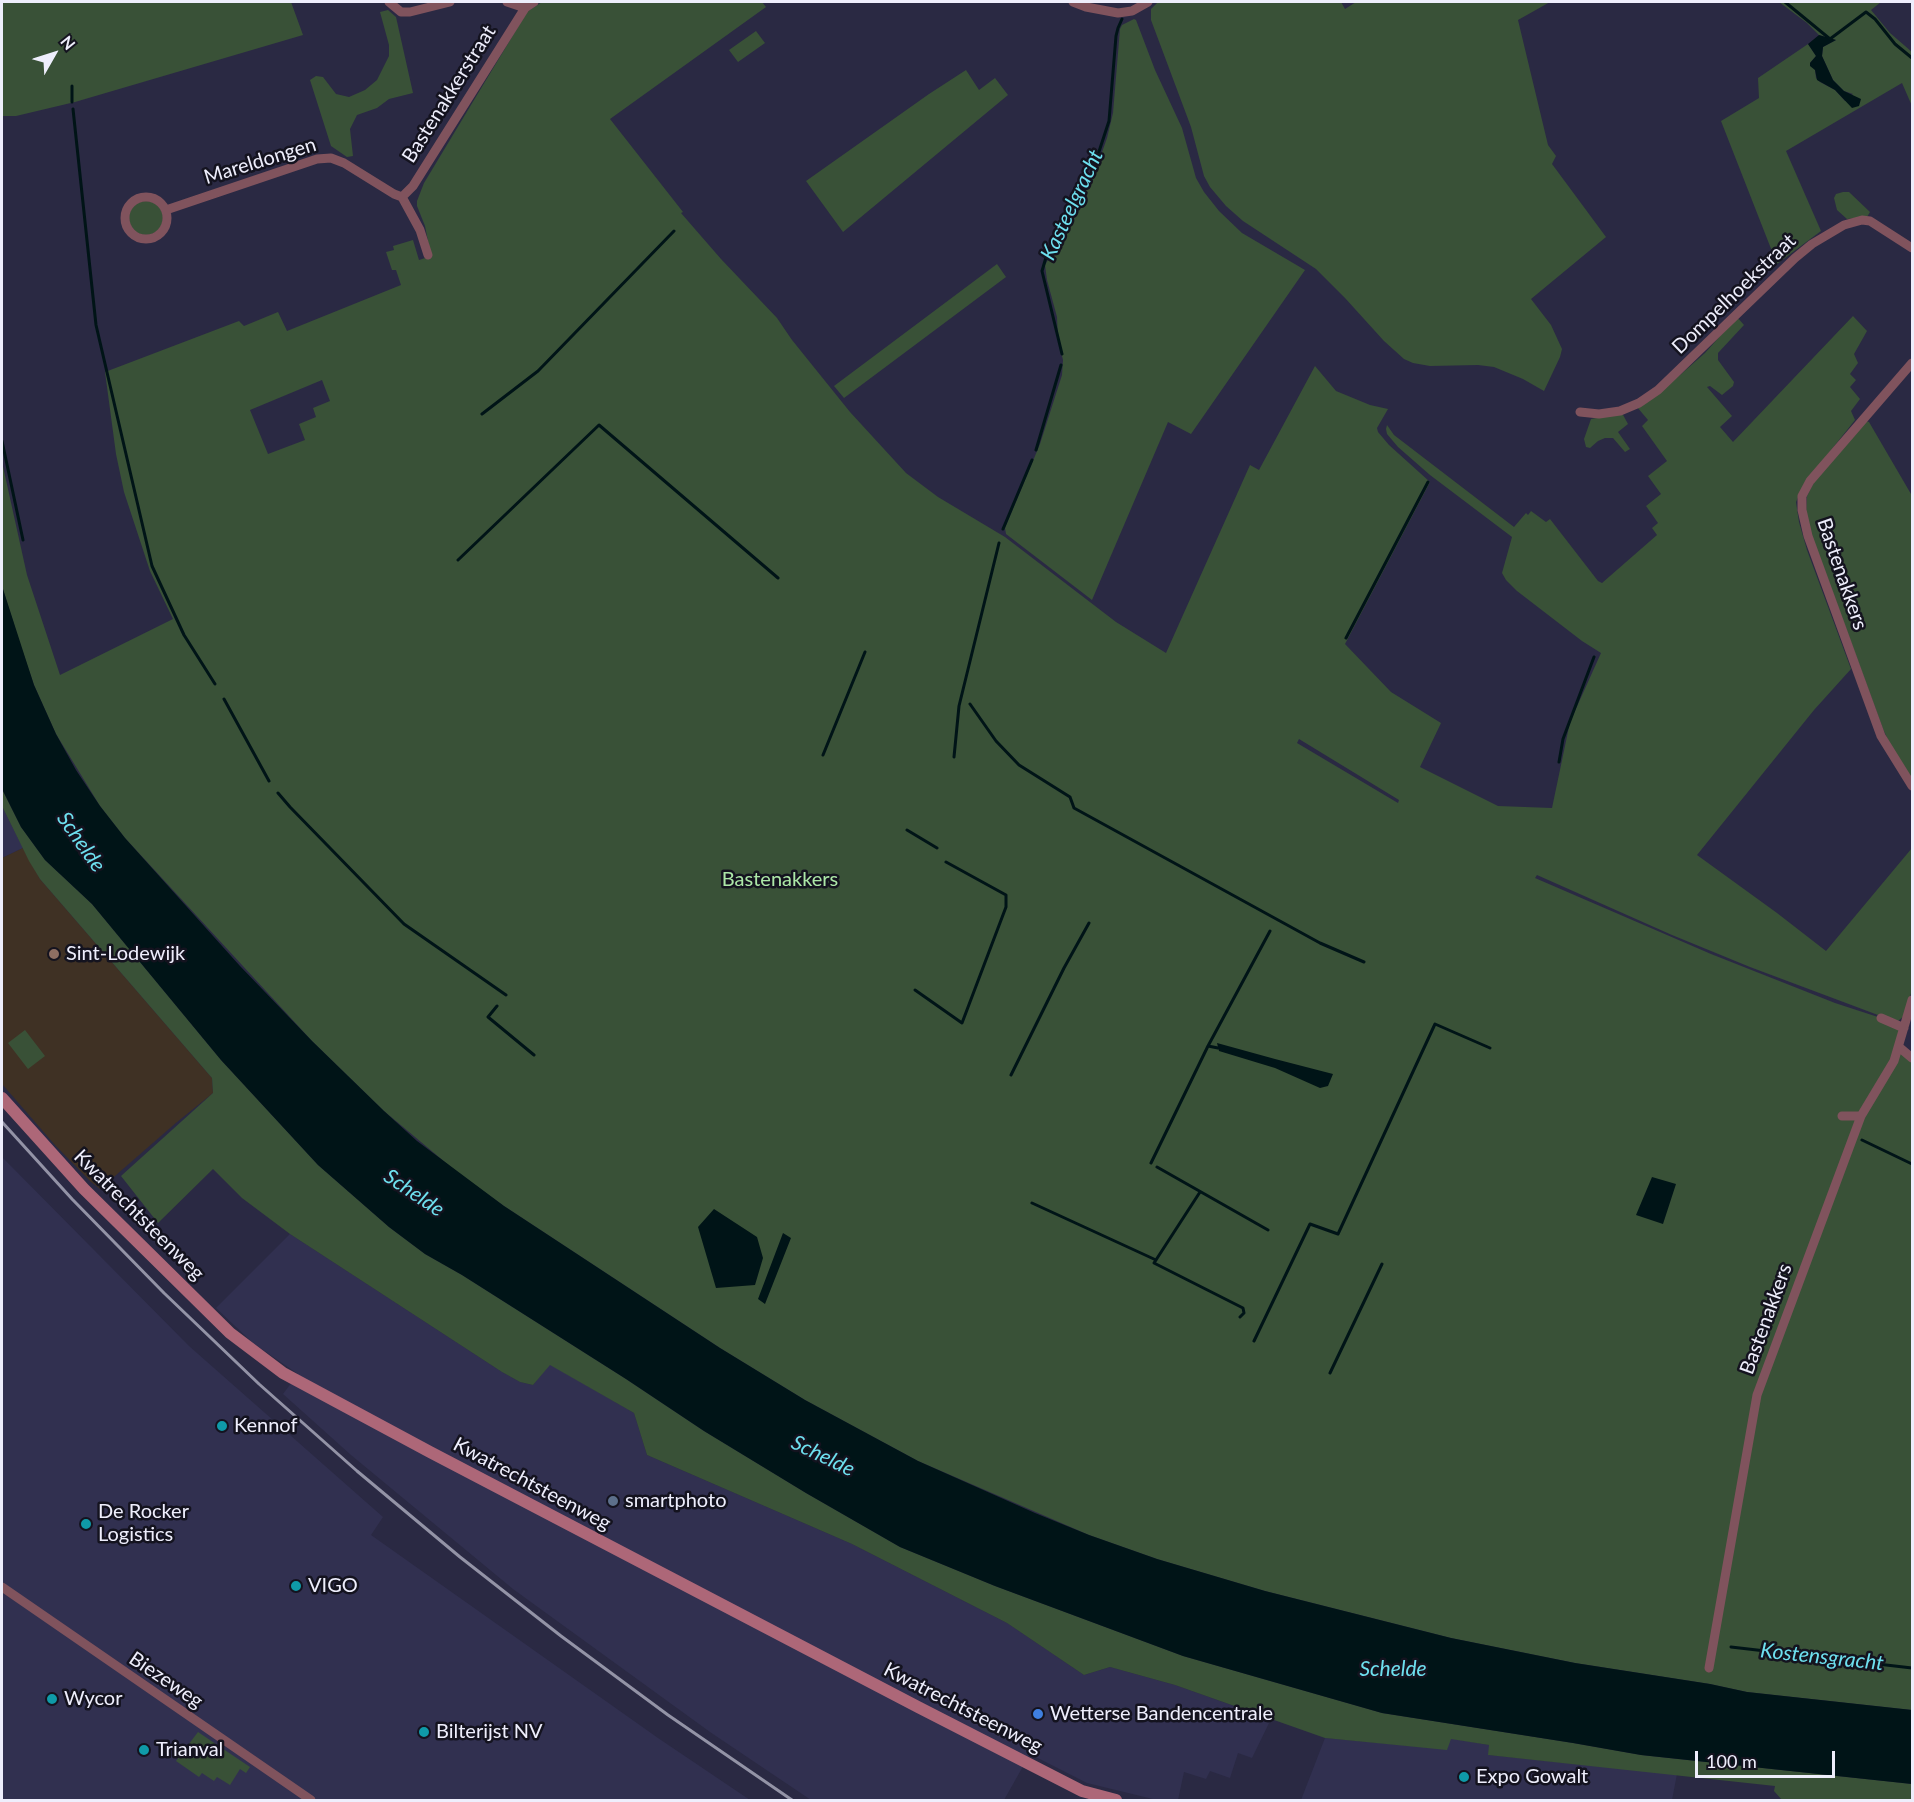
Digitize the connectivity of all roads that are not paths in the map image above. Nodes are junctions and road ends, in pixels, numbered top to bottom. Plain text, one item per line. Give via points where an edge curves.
1 (389, 2) edge
2 (450, 2) edge
3 (507, 2) edge
4 (534, 2) edge
5 (1073, 2) edge
6 (1148, 2) edge
7 (525, 8) junction
8 (398, 195) junction
9 (166, 210) junction
10 (1912, 248) edge
11 (428, 255) dead end
12 (1912, 363) edge
13 (1580, 412) dead end
14 (1912, 786) edge
15 (1912, 1000) edge
16 (1881, 1018) dead end
17 (1904, 1028) junction
18 (1899, 1047) junction
19 (1912, 1058) edge
20 (2, 1098) edge
21 (1842, 1116) dead end
22 (1862, 1116) junction
23 (2, 1587) edge
24 (1709, 1668) dead end
25 (311, 1800) edge
26 (1116, 1800) edge

1 - 2 street via 401,12 410,12
3 - 7 street
4 - 7 street
5 - 6 street via 1119,13
7 - 8 street, Bastenakkerstraat via 413,186
8 - 9 street, Mareldongen via 331,158 317,159
8 - 11 street via 420,230
9 - 9 street via 155,199 140,198 126,209 127,229 137,238 156,237 165,228
10 - 13 street, Dompelhoekstraat via 1870,221 1844,225 1795,258 1658,390 1620,411
12 - 14 street, Bastenakkers via 1810,481 1802,496 1808,536 1881,736
15 - 17 street, Bastenakkers
16 - 17 street
17 - 18 street, Bastenakkers
18 - 19 street
18 - 22 street, Bastenakkers
20 - 26 street, Kwatrechtsteenweg via 84,1189 230,1333 284,1373 918,1707 1082,1791
21 - 22 street
22 - 24 street, Bastenakkers via 1757,1395
23 - 25 street, Biezeweg

